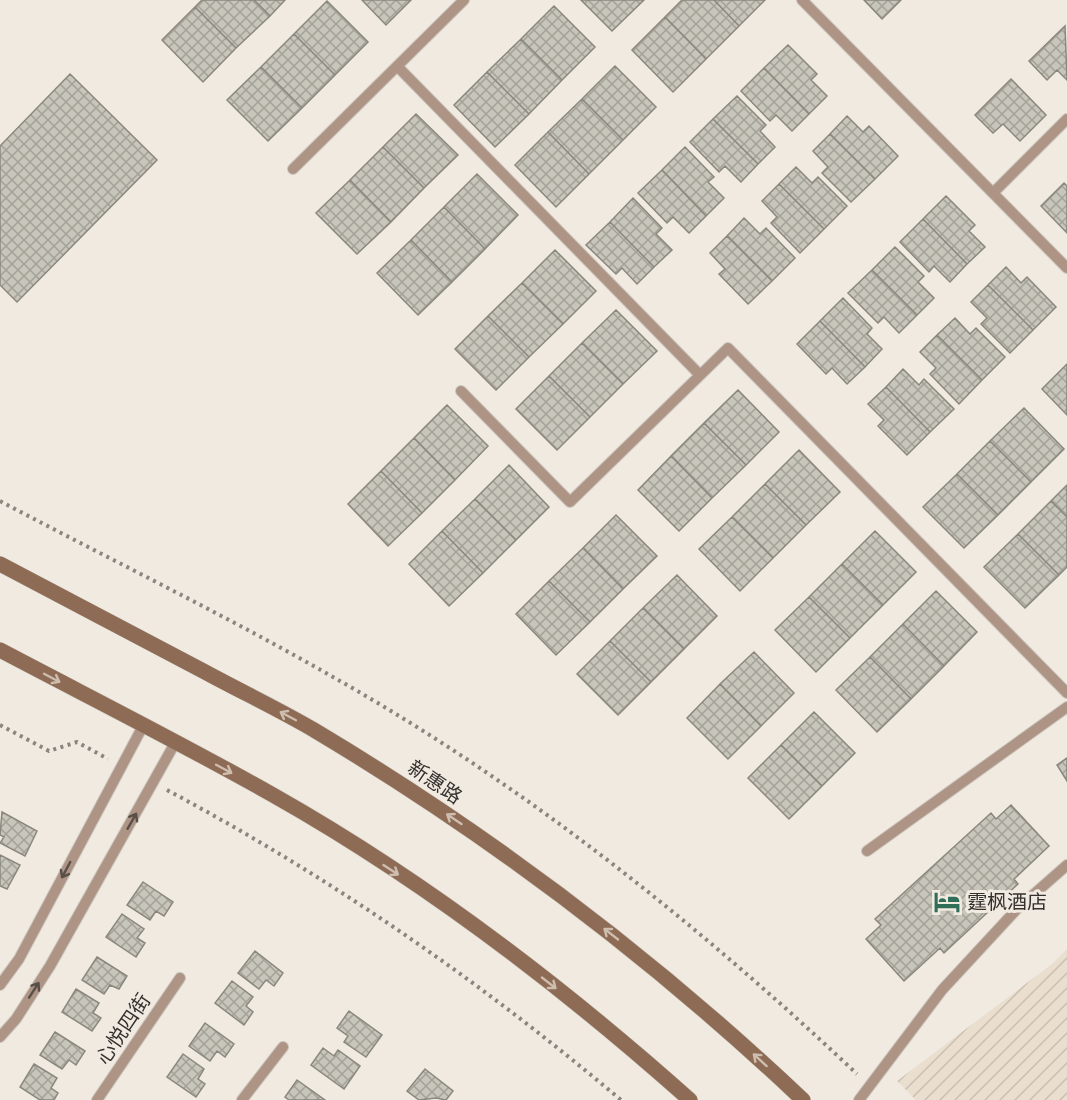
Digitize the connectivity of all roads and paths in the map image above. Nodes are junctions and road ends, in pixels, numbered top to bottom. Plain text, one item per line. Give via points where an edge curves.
1 (464, 0) edge
2 (802, 0) edge
3 (396, 66) junction
4 (1067, 119) edge
5 (293, 169) dead end
6 (993, 193) junction
7 (1067, 268) edge
8 (700, 375) junction
9 (461, 391) dead end
10 (0, 501) edge
11 (0, 564) edge
12 (0, 650) edge
13 (1067, 693) edge
14 (1067, 708) edge
15 (0, 725) edge
16 (143, 726) junction
17 (175, 743) junction
18 (121, 766) junction
19 (154, 783) junction
20 (867, 851) dead end
21 (1067, 865) edge
22 (180, 978) dead end
23 (0, 985) edge
24 (0, 1037) edge
25 (283, 1047) dead end
26 (869, 1086) junction
27 (97, 1100) edge
28 (242, 1100) edge
29 (621, 1100) edge
30 (690, 1100) edge
31 (803, 1100) edge
32 (859, 1100) edge

1 - 3 lane
2 - 6 lane
3 - 5 lane
3 - 8 lane
4 - 6 lane
6 - 7 lane
8 - 9 lane via 570,502
8 - 13 lane via 728,348
10 - 26 path via 340,681 506,787 678,916 809,1028
31 -> 11 main road, 新惠路 via 626,946 551,888 394,780 312,729
12 -> 16 main road
14 - 20 lane
15 - 18 path via 49,751 77,742
16 - 17 main road
16 - 18 lane
17 - 19 lane
17 -> 30 main road via 274,795 430,896 579,1006
18 -> 23 lane via 19,959
24 -> 19 lane via 50,966
19 - 29 path via 251,835 404,933 478,986
21 - 26 lane via 1017,909 942,990
22 - 27 lane, 心悦四街
25 - 28 lane
26 - 32 lane

